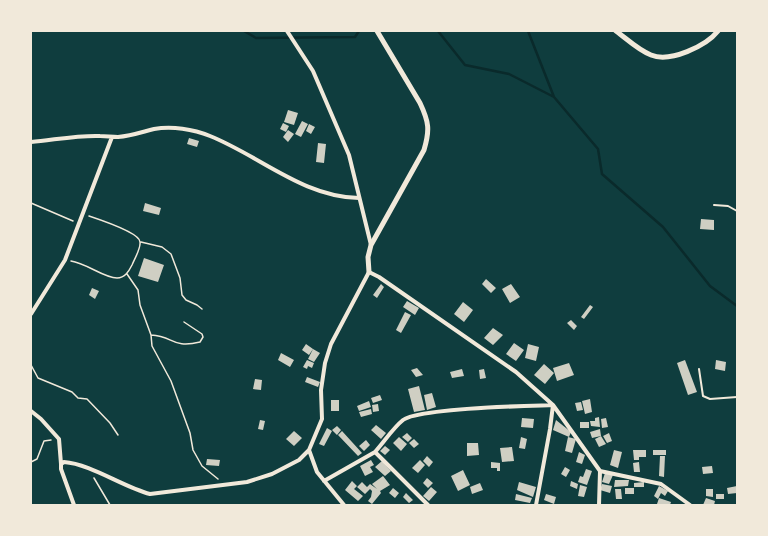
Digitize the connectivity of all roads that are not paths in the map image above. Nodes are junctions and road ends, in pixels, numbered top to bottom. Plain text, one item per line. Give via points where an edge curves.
1 (287, 31) edge
2 (377, 31) edge
3 (616, 31) edge
4 (718, 31) edge
5 (112, 137) junction
6 (31, 142) edge
7 (360, 198) junction
8 (714, 205) dead end
9 (737, 211) edge
10 (371, 244) junction
11 (369, 272) junction
12 (31, 314) edge
13 (699, 369) dead end
14 (737, 397) edge
15 (552, 405) junction
16 (31, 411) edge
17 (309, 450) junction
18 (375, 452) junction
19 (62, 464) junction
20 (600, 471) junction
21 (324, 481) junction
22 (74, 505) edge
23 (344, 505) edge
24 (428, 505) edge
25 (536, 505) edge
26 (599, 505) edge
27 (690, 505) edge

1 - 7 street via 313,71 349,155
2 - 10 street via 420,103 427,120 429,135 424,150
3 - 4 street via 652,56 663,58 691,50 708,41
5 - 6 street
5 - 7 street via 154,129 186,129 210,136 305,186
5 - 12 street via 65,260
7 - 10 street
8 - 9 lane via 728,206
10 - 11 street via 368,257
11 - 15 street via 516,372
11 - 17 street via 331,344 321,390 322,419
13 - 14 lane via 703,396 710,399
15 - 18 street via 489,407 409,417 403,420
15 - 20 street
15 - 25 street
16 - 19 street via 41,418 59,439
17 - 19 street via 299,460 272,474 247,482 150,494 139,492 86,469 68,463
17 - 21 street via 317,472
18 - 21 street
18 - 24 street
19 - 22 street via 61,469
20 - 26 street
20 - 27 street via 661,484
21 - 23 street

